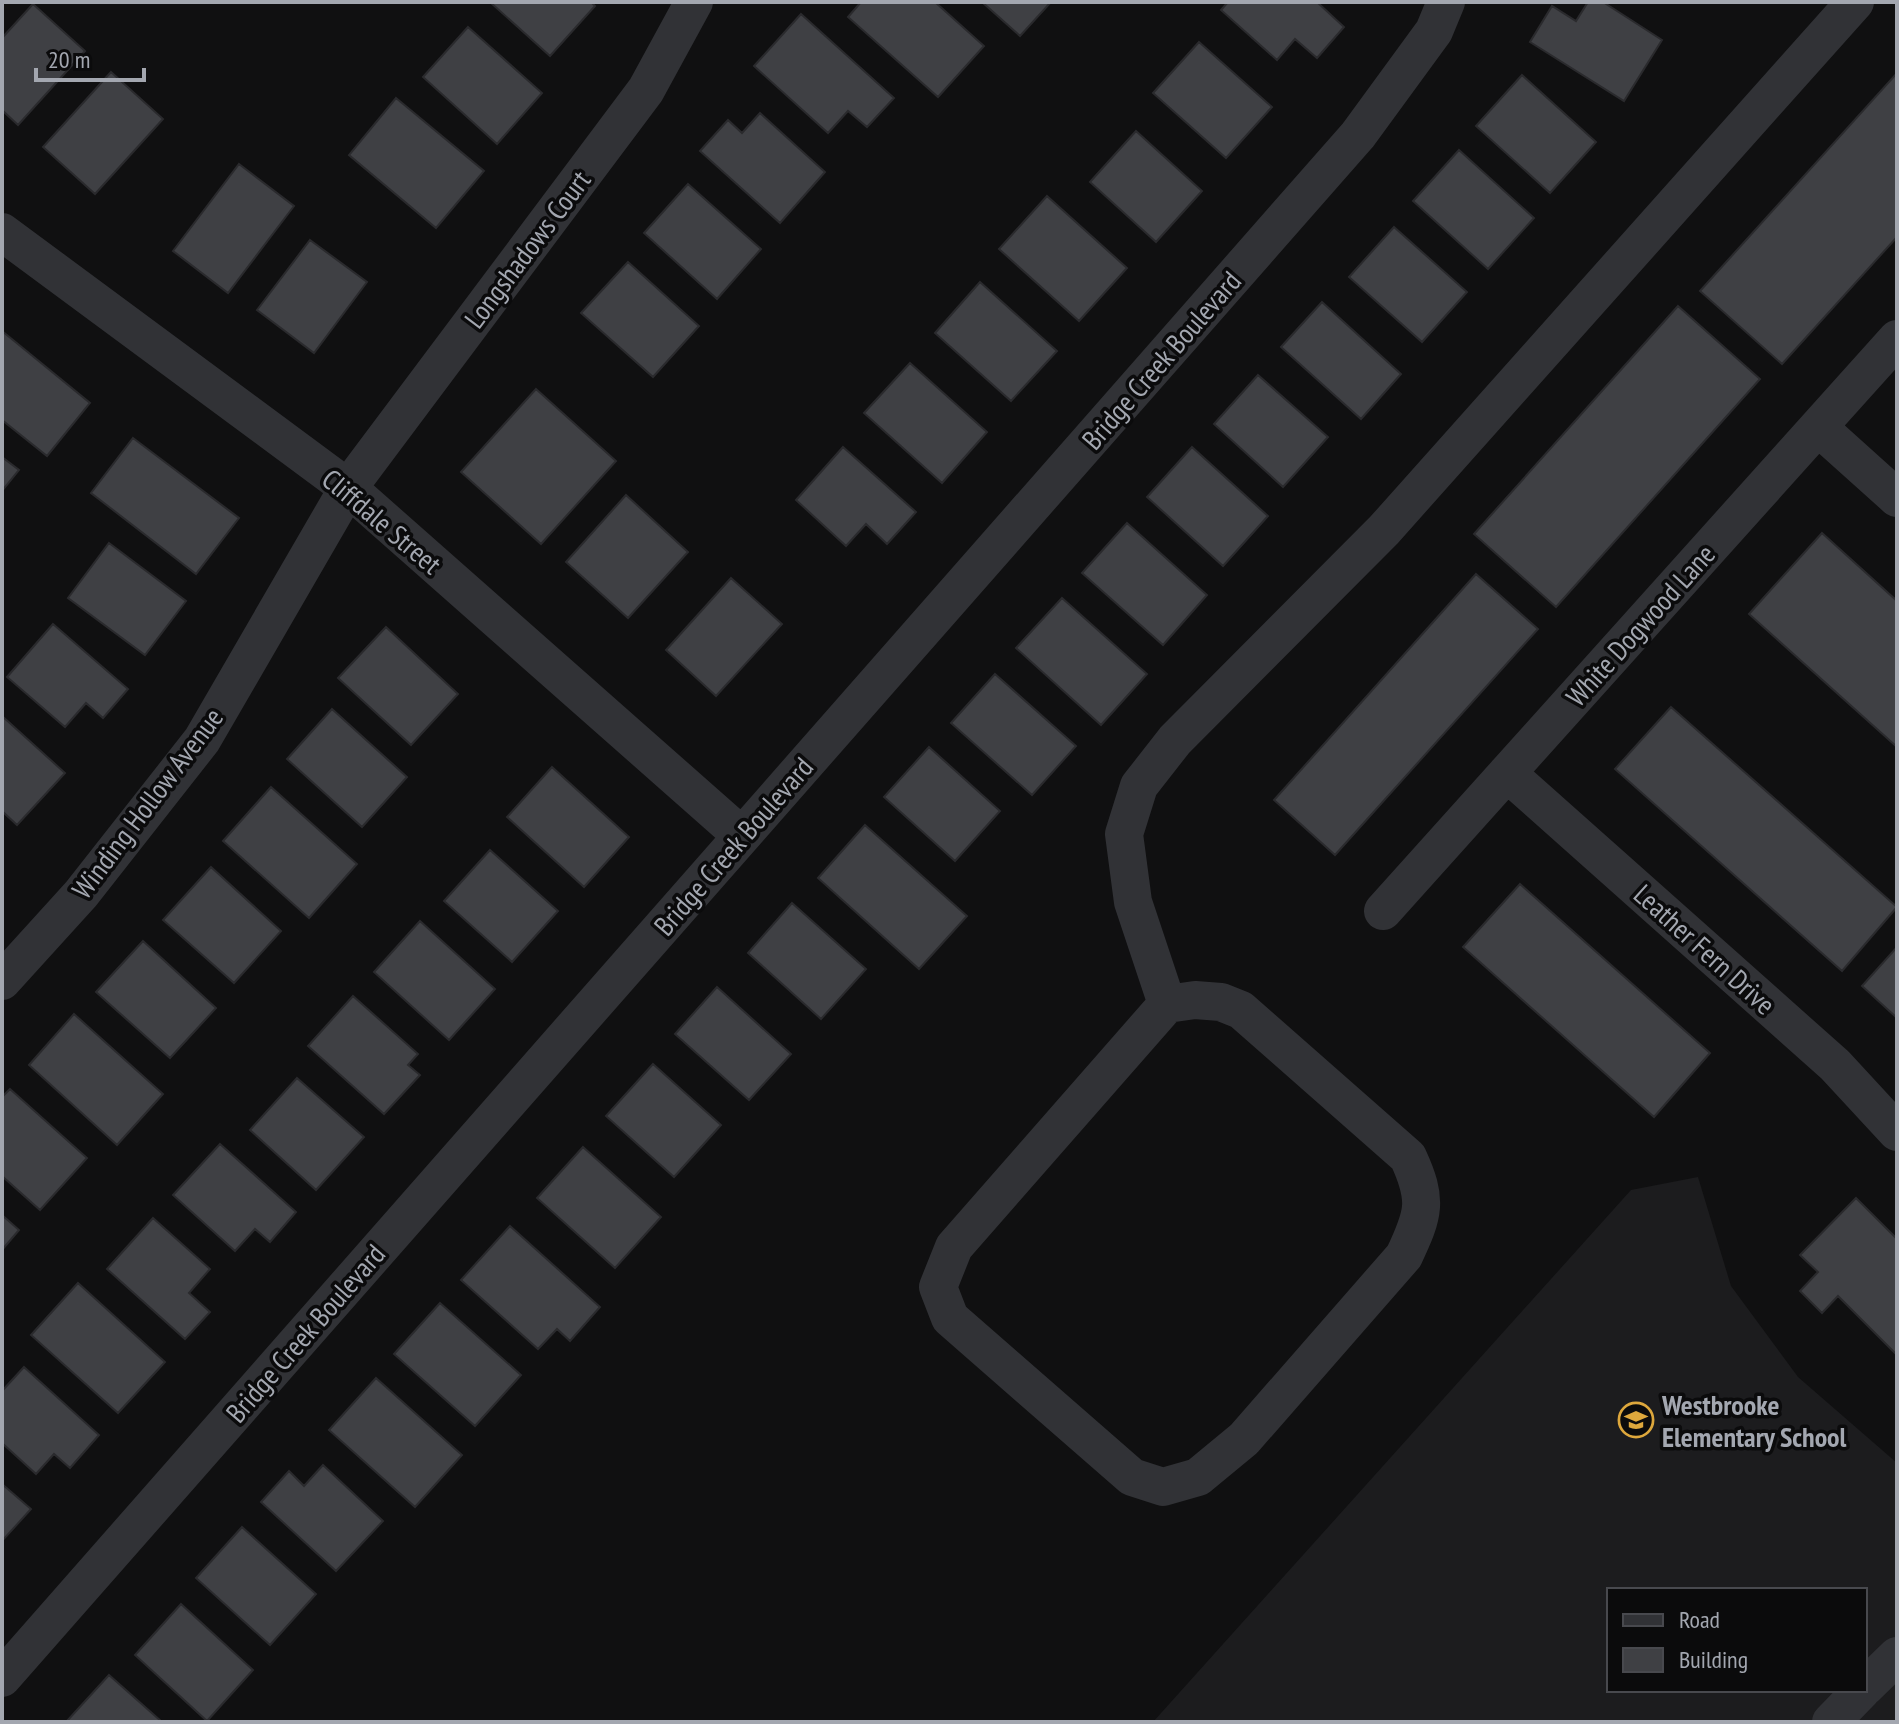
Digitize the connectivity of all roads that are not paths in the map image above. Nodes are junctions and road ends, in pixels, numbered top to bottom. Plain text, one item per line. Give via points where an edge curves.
1 (694, 2) edge
2 (1446, 2) edge
3 (1855, 2) edge
4 (2, 232) edge
5 (1897, 339) edge
6 (1818, 427) junction
7 (348, 488) junction
8 (1897, 498) edge
9 (1507, 773) junction
10 (742, 836) junction
11 (1383, 911) dead end
12 (2, 981) edge
13 (1167, 1004) junction
14 (1897, 1132) edge
15 (1897, 1656) edge
16 (2, 1678) edge
17 (1867, 1684) edge
18 (1859, 1692) edge
19 (1831, 1722) edge

1 - 7 street, Longshadows Court via 646,90
2 - 10 street, Bridge Creek Boulevard via 1434,31 1358,135
3 - 13 street via 1384,530 1175,740 1139,786 1124,834 1133,902
4 - 7 street, Cliffdale Street
5 - 6 street, White Dogwood Lane
6 - 8 street
6 - 9 street, White Dogwood Lane
7 - 10 street, Cliffdale Street
7 - 12 street, Winding Hollow Avenue via 202,740 81,894
9 - 11 street, White Dogwood Lane
9 - 14 street, Leather Fern Drive via 1835,1065
10 - 16 street, Bridge Creek Boulevard
13 - 13 street via 954,1247 938,1287 950,1318 1132,1477 1163,1487 1198,1477 1244,1439 1404,1256 1420,1223 1421,1185 1408,1157 1241,1010 1221,1002
15 - 17 street
18 - 19 street

